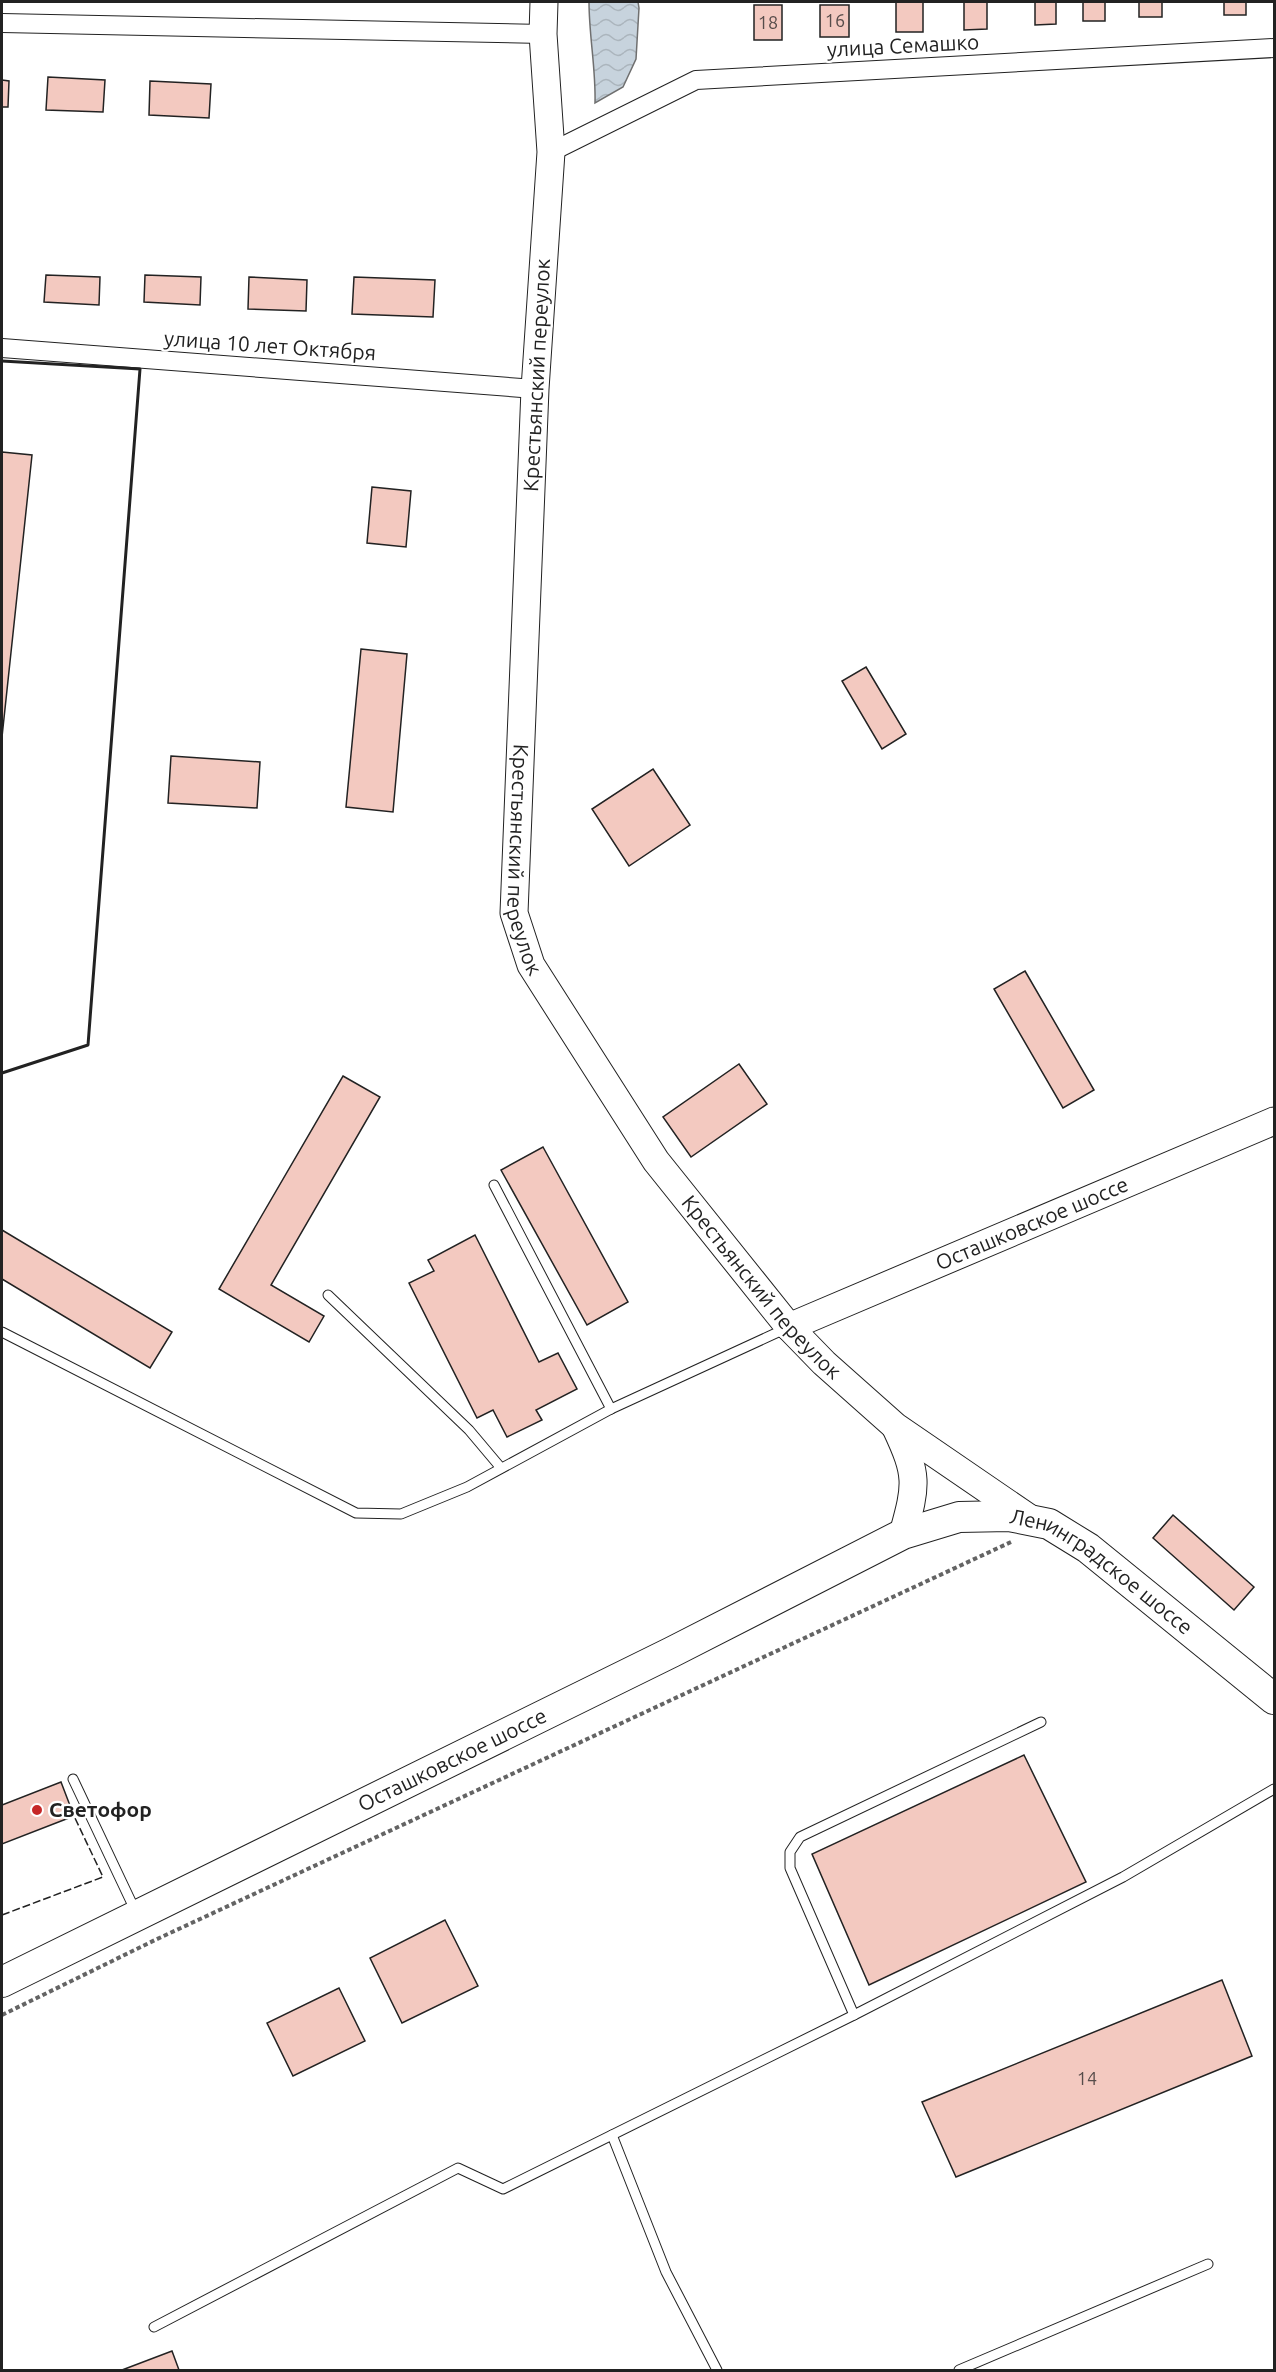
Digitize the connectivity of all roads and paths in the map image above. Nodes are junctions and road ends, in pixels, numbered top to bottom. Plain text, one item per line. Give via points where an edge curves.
1 (544, 2) edge
2 (2, 23) edge
3 (543, 34) junction
4 (1275, 48) edge
5 (551, 152) junction
6 (2, 348) edge
7 (535, 389) junction
8 (1275, 1121) edge
9 (494, 1185) dead end
10 (328, 1295) dead end
11 (789, 1327) junction
12 (2, 1332) edge
13 (611, 1409) junction
14 (896, 1426) junction
15 (501, 1468) junction
16 (1039, 1521) junction
17 (903, 1534) junction
18 (1275, 1699) edge
19 (1041, 1722) dead end
20 (73, 1779) dead end
21 (1275, 1789) edge
22 (138, 1915) junction
23 (2, 1982) edge
24 (2, 2015) edge
25 (854, 2015) junction
26 (612, 2135) junction
27 (1208, 2264) dead end
28 (154, 2327) dead end
29 (717, 2370) edge
30 (959, 2370) edge

1 - 3 street, Крестьянский переулок
2 - 3 street
3 - 5 street, Крестьянский переулок
4 - 5 street, улица Семашко via 696,80
5 - 7 street, Крестьянский переулок
6 - 7 street, улица 10 лет Октября
7 - 11 street, Крестьянский переулок via 514,913 531,965 656,1161
8 - 11 street, Осташковское шоссе
9 - 13 lane
10 - 15 lane via 469,1430
11 - 13 lane
11 - 14 street, Крестьянский переулок
12 - 15 lane via 356,1513 401,1514 467,1487
13 - 15 lane
14 - 16 street, Крестьянский переулок
14 - 17 street via 911,1459 915,1492
16 - 17 main road, Ленинградское шоссе via 959,1516
16 - 18 main road, Ленинградское шоссе via 1088,1548
16 - 24 path
17 - 22 main road, Осташковское шоссе
19 - 25 lane via 800,1837 790,1852 790,1868
20 - 22 lane
21 - 25 lane via 1123,1877
22 - 23 main road, Осташковское шоссе
25 - 26 lane
26 - 28 lane via 503,2189 458,2168
26 - 29 lane via 666,2272
27 - 30 lane

